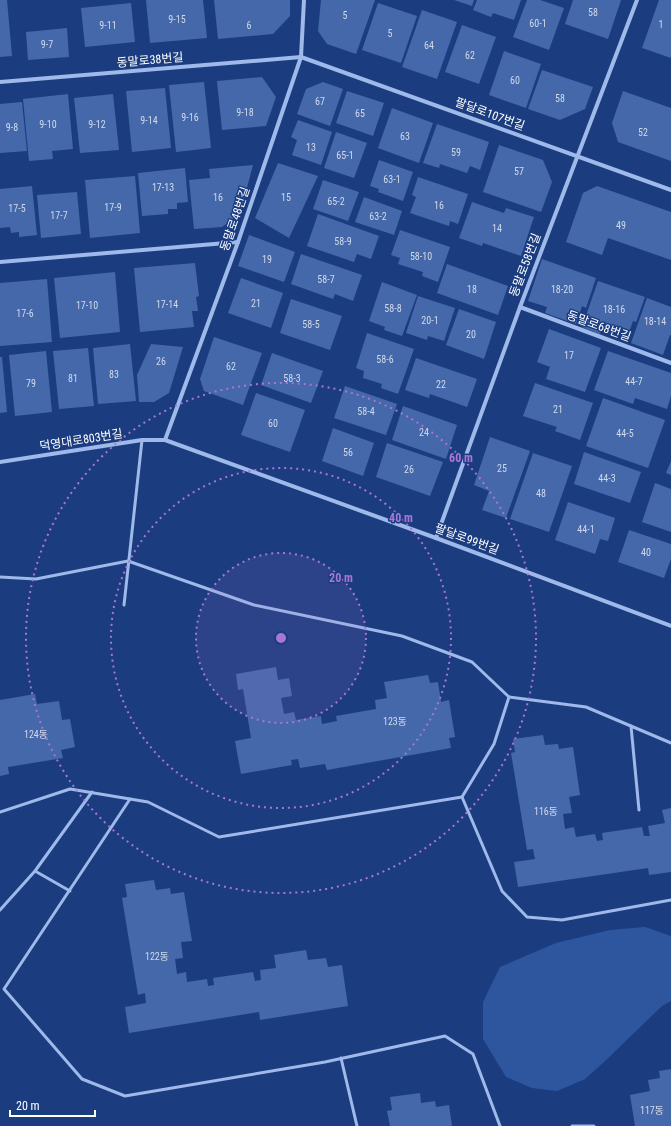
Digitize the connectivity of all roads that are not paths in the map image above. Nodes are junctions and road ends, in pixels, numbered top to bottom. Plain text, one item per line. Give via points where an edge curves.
1 (304, 0) edge
2 (637, 0) edge
3 (301, 57) junction
4 (0, 82) edge
5 (578, 156) junction
6 (671, 190) edge
7 (238, 242) junction
8 (0, 262) edge
9 (520, 307) junction
10 (671, 363) edge
11 (142, 440) junction
12 (165, 440) junction
13 (0, 462) edge
14 (436, 538) junction
15 (128, 561) junction
16 (0, 576) edge
17 (124, 605) dead end
18 (671, 626) edge
19 (509, 697) junction
20 (631, 726) junction
21 (671, 743) edge
22 (92, 792) junction
23 (462, 797) junction
24 (130, 799) junction
25 (640, 810) dead end
26 (0, 812) edge
27 (35, 871) junction
28 (70, 890) junction
29 (671, 900) edge
30 (0, 910) edge
31 (342, 1058) junction
32 (357, 1126) edge
33 (500, 1126) edge
34 (572, 1126) edge
35 (594, 1126) edge

1 - 3 street, 동말로48번길
2 - 5 street, 동말로58번길
3 - 4 street, 동말로38번길
3 - 5 street, 팔달로107번길
3 - 7 street, 동말로48번길
5 - 6 street, 팔달로107번길
5 - 9 street, 동말로58번길
7 - 8 street
7 - 12 street, 동말로48번길
9 - 10 street, 동말로68번길
9 - 14 street, 동말로58번길
11 - 12 street, 덕영대로803번길
11 - 13 street, 덕영대로803번길
11 - 15 lane
12 - 14 street, 팔달로99번길
14 - 18 street, 팔달로99번길
15 - 16 lane via 36,579
15 - 17 lane
15 - 19 lane via 254,605 402,636 472,662
19 - 20 lane via 586,707
19 - 23 lane via 494,744
20 - 21 lane
20 - 25 lane
22 - 24 lane
22 - 26 lane via 70,789
22 - 27 lane
23 - 24 lane via 219,837 148,802
23 - 29 lane via 502,891 527,917 562,920
24 - 28 lane
27 - 28 lane
27 - 30 lane
28 - 31 lane via 4,989 82,1079 125,1096
31 - 32 lane
31 - 33 lane via 445,1036 473,1054
34 - 35 lane

